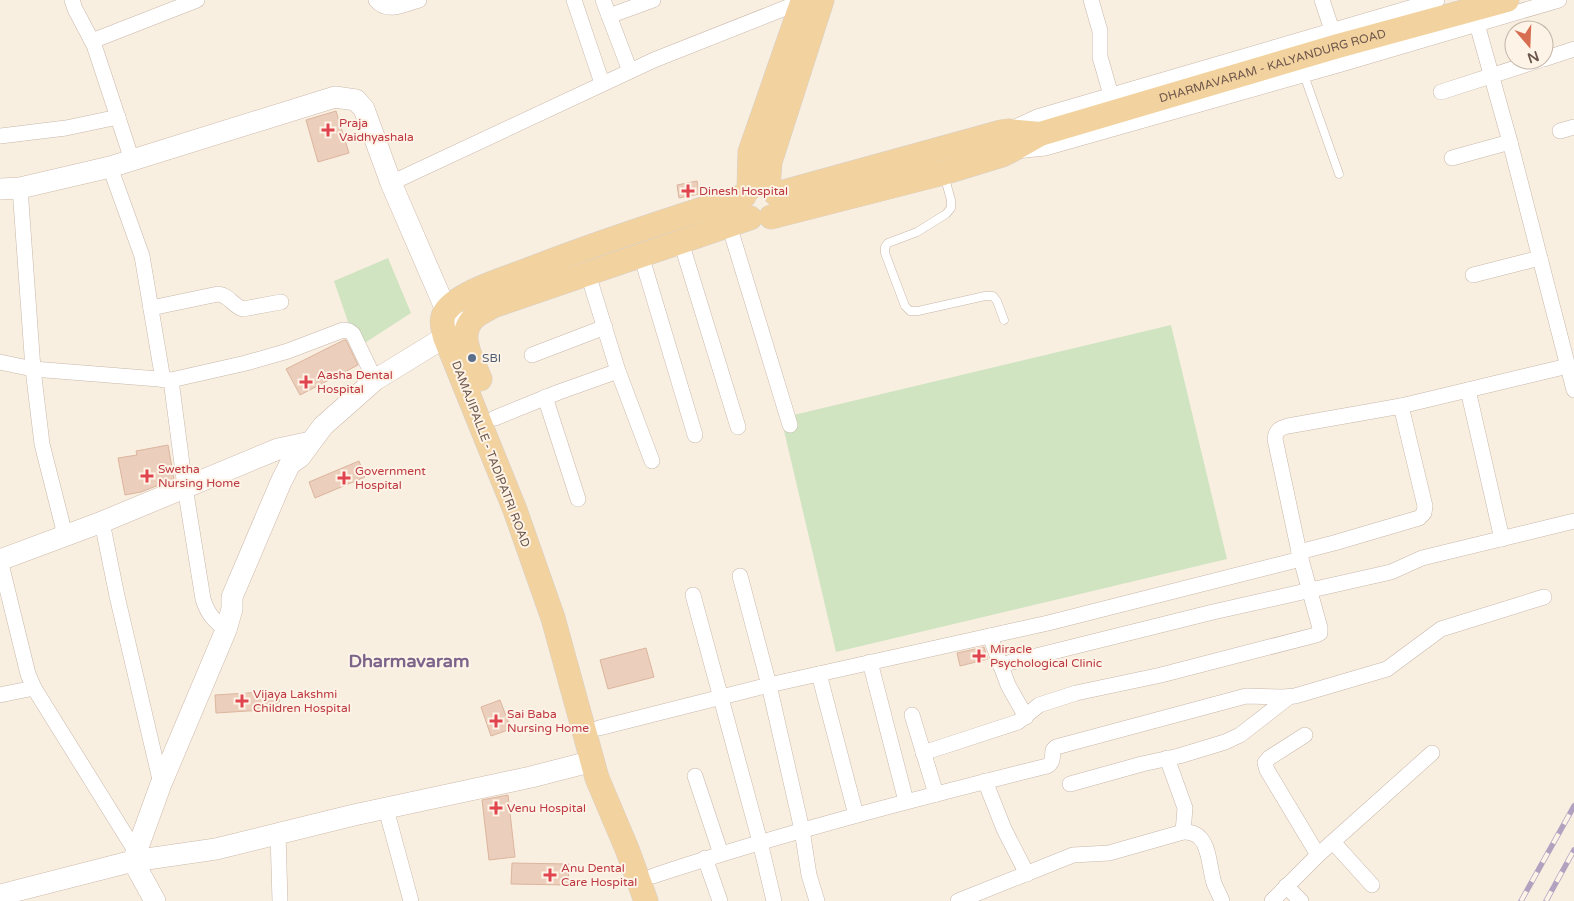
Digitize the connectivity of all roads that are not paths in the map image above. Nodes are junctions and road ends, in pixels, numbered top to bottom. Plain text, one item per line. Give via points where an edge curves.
1 (72, 0) edge
2 (197, 0) edge
3 (376, 0) edge
4 (419, 0) edge
5 (574, 0) edge
6 (603, 0) edge
7 (653, 0) edge
8 (1091, 0) edge
9 (1322, 0) edge
10 (1438, 0) edge
11 (1507, 0) edge
12 (1559, 0) edge
13 (808, 6) edge
14 (609, 16) junction
15 (1478, 24) junction
16 (1332, 30) junction
17 (92, 40) junction
18 (1574, 49) edge
19 (1554, 56) edge
20 (1508, 70) edge
21 (630, 71) junction
22 (1304, 75) junction
23 (1492, 75) junction
24 (602, 83) junction
25 (1441, 92) dead end
26 (1111, 95) junction
27 (118, 117) junction
28 (0, 136) edge
29 (1009, 141) junction
30 (1510, 142) junction
31 (1452, 158) dead end
32 (132, 160) junction
33 (939, 161) junction
34 (110, 167) junction
35 (1339, 174) dead end
36 (391, 183) junction
37 (10, 188) edge
38 (755, 204) junction
39 (681, 242) junction
40 (641, 255) junction
41 (1540, 258) junction
42 (588, 274) junction
43 (1473, 275) dead end
44 (281, 302) dead end
45 (151, 308) junction
46 (446, 310) junction
47 (1004, 320) dead end
48 (605, 327) junction
49 (459, 333) junction
50 (532, 355) dead end
51 (0, 362) edge
52 (1568, 366) junction
53 (33, 368) junction
54 (618, 371) junction
55 (167, 380) junction
56 (375, 380) junction
57 (1468, 390) junction
58 (1574, 390) edge
59 (545, 398) junction
60 (1401, 406) junction
61 (495, 418) junction
62 (790, 425) dead end
63 (738, 427) dead end
64 (695, 435) dead end
65 (305, 450) junction
66 (652, 461) dead end
67 (185, 487) junction
68 (578, 498) dead end
69 (1574, 521) edge
70 (102, 522) junction
71 (65, 535) junction
72 (1502, 539) junction
73 (1300, 556) junction
74 (0, 560) edge
75 (740, 576) dead end
76 (1310, 590) junction
77 (693, 595) dead end
78 (1544, 597) dead end
79 (226, 630) junction
80 (990, 636) junction
81 (870, 662) junction
82 (1000, 665) junction
83 (819, 674) junction
84 (769, 685) junction
85 (34, 688) junction
86 (0, 695) edge
87 (720, 697) junction
88 (1289, 697) junction
89 (912, 715) dead end
90 (1026, 717) junction
91 (599, 728) junction
92 (1305, 735) dead end
93 (923, 753) junction
94 (1432, 753) dead end
95 (1167, 758) junction
96 (593, 761) junction
97 (695, 776) dead end
98 (985, 781) junction
99 (161, 784) junction
100 (1070, 784) dead end
101 (936, 794) junction
102 (906, 801) junction
103 (386, 809) junction
104 (856, 815) junction
105 (802, 830) junction
106 (1183, 832) junction
107 (278, 834) junction
108 (760, 842) junction
109 (1333, 842) junction
110 (721, 854) junction
111 (1318, 855) junction
112 (135, 857) junction
113 (705, 858) junction
114 (1027, 874) junction
115 (653, 876) junction
116 (1372, 885) dead end
117 (1286, 886) junction
118 (0, 895) edge
119 (155, 901) edge
120 (280, 901) edge
121 (411, 901) edge
122 (646, 901) edge
123 (664, 901) edge
124 (720, 901) edge
125 (774, 901) edge
126 (817, 901) edge
127 (958, 901) edge
128 (1222, 901) edge
129 (1272, 901) edge
130 (1301, 901) edge

1 - 17 street
2 - 17 street
3 - 4 street via 380,5 394,7
5 - 24 street
6 - 14 street
7 - 14 street
8 - 26 street via 1100,31 1100,57
9 - 16 street
10 - 16 street
11 - 29 main road, DHARMAVARAM - KALYANDURG ROAD
12 - 15 street
13 - 21 street
13 - 38 main road via 770,162
14 - 21 street
15 - 22 street
15 - 23 street
16 - 26 street
17 - 27 street
18 - 19 street
20 - 23 street
21 - 24 street
22 - 29 street via 1045,148
22 - 35 lane
23 - 25 street
23 - 30 street
24 - 36 street
26 - 29 street via 1037,118
27 - 28 street via 66,128
27 - 32 street
29 - 33 main road, DHARMAVARAM - KALYANDURG ROAD
30 - 31 street
30 - 41 street
32 - 34 main road
32 - 36 main road via 334,97 356,100 364,109
33 - 38 main road, DHARMAVARAM - KALYANDURG ROAD
33 - 47 lane via 952,200 951,208 917,232 885,247 904,306 910,311 918,311 994,296
34 - 37 main road
34 - 45 street via 142,256
36 - 46 main road
37 - 53 street
38 - 39 main road
38 - 46 main road via 650,226 475,290
38 - 62 street
39 - 40 main road
39 - 63 street
40 - 42 main road
40 - 64 street
41 - 43 street
41 - 52 street
42 - 48 street
42 - 49 main road via 493,306 476,316
44 - 45 street via 243,309 218,294
45 - 55 street
46 - 49 main road, DAMAJIPALLE - TADIPATRI ROAD via 442,319
48 - 50 street
48 - 54 street
49 - 56 main road
49 - 61 main road, DAMAJIPALLE - TADIPATRI ROAD via 466,343
49 - 96 main road, DAMAJIPALLE - TADIPATRI ROAD via 512,502 553,618
51 - 53 street
52 - 57 street
52 - 58 street
53 - 55 street
53 - 71 street via 42,444
54 - 59 street
54 - 66 street
55 - 56 street via 246,363 343,330 353,334
55 - 67 street
56 - 65 main road via 323,426
57 - 60 street
57 - 72 street
59 - 61 street
59 - 68 street
60 - 73 street via 1424,513 1419,518
60 - 73 street via 1288,426 1276,432
61 - 91 main road, DAMAJIPALLE - TADIPATRI ROAD via 559,588
65 - 67 main road via 278,448
65 - 79 main road via 246,590 232,609
67 - 70 main road
67 - 79 street via 203,599 207,611
69 - 72 street
70 - 71 main road
70 - 99 street
71 - 74 main road
72 - 76 street via 1422,558 1391,572
73 - 76 street
73 - 80 street
74 - 85 street
75 - 84 street
76 - 82 street
76 - 90 street via 1320,628 1316,635 1076,693 1034,707
77 - 87 street
78 - 88 street via 1441,629 1387,669
79 - 99 main road
80 - 81 street
80 - 82 street
81 - 83 street
81 - 102 street
82 - 90 street
83 - 84 street
83 - 104 street
84 - 87 street
84 - 105 street
85 - 86 street
85 - 112 street
87 - 91 street
87 - 108 street
88 - 95 street via 1232,739
88 - 98 street via 1246,696 1056,747 1051,764
89 - 93 street
90 - 93 street
91 - 115 main road, DAMAJIPALLE - TADIPATRI ROAD via 613,781
92 - 111 street via 1268,758 1266,763 1267,770
93 - 101 street
94 - 109 street
95 - 100 street
95 - 106 street via 1185,808
96 - 103 main road
96 - 122 main road, DAMAJIPALLE - TADIPATRI ROAD via 600,787
97 - 110 street
98 - 101 street
98 - 114 street
99 - 112 main road
101 - 102 street
102 - 104 street
103 - 107 main road
103 - 121 street
104 - 105 street
105 - 108 street
105 - 126 street
106 - 114 street via 1109,854 1073,855
106 - 128 street via 1191,832 1206,846 1214,883
107 - 112 main road via 216,849
107 - 120 street
108 - 110 street
108 - 125 street
109 - 111 street
109 - 116 street
110 - 113 street
111 - 117 street
112 - 118 main road
112 - 119 main road
113 - 115 street
113 - 124 street
114 - 127 street
115 - 123 main road, DAMAJIPALLE - TADIPATRI ROAD
117 - 129 street
117 - 130 street

